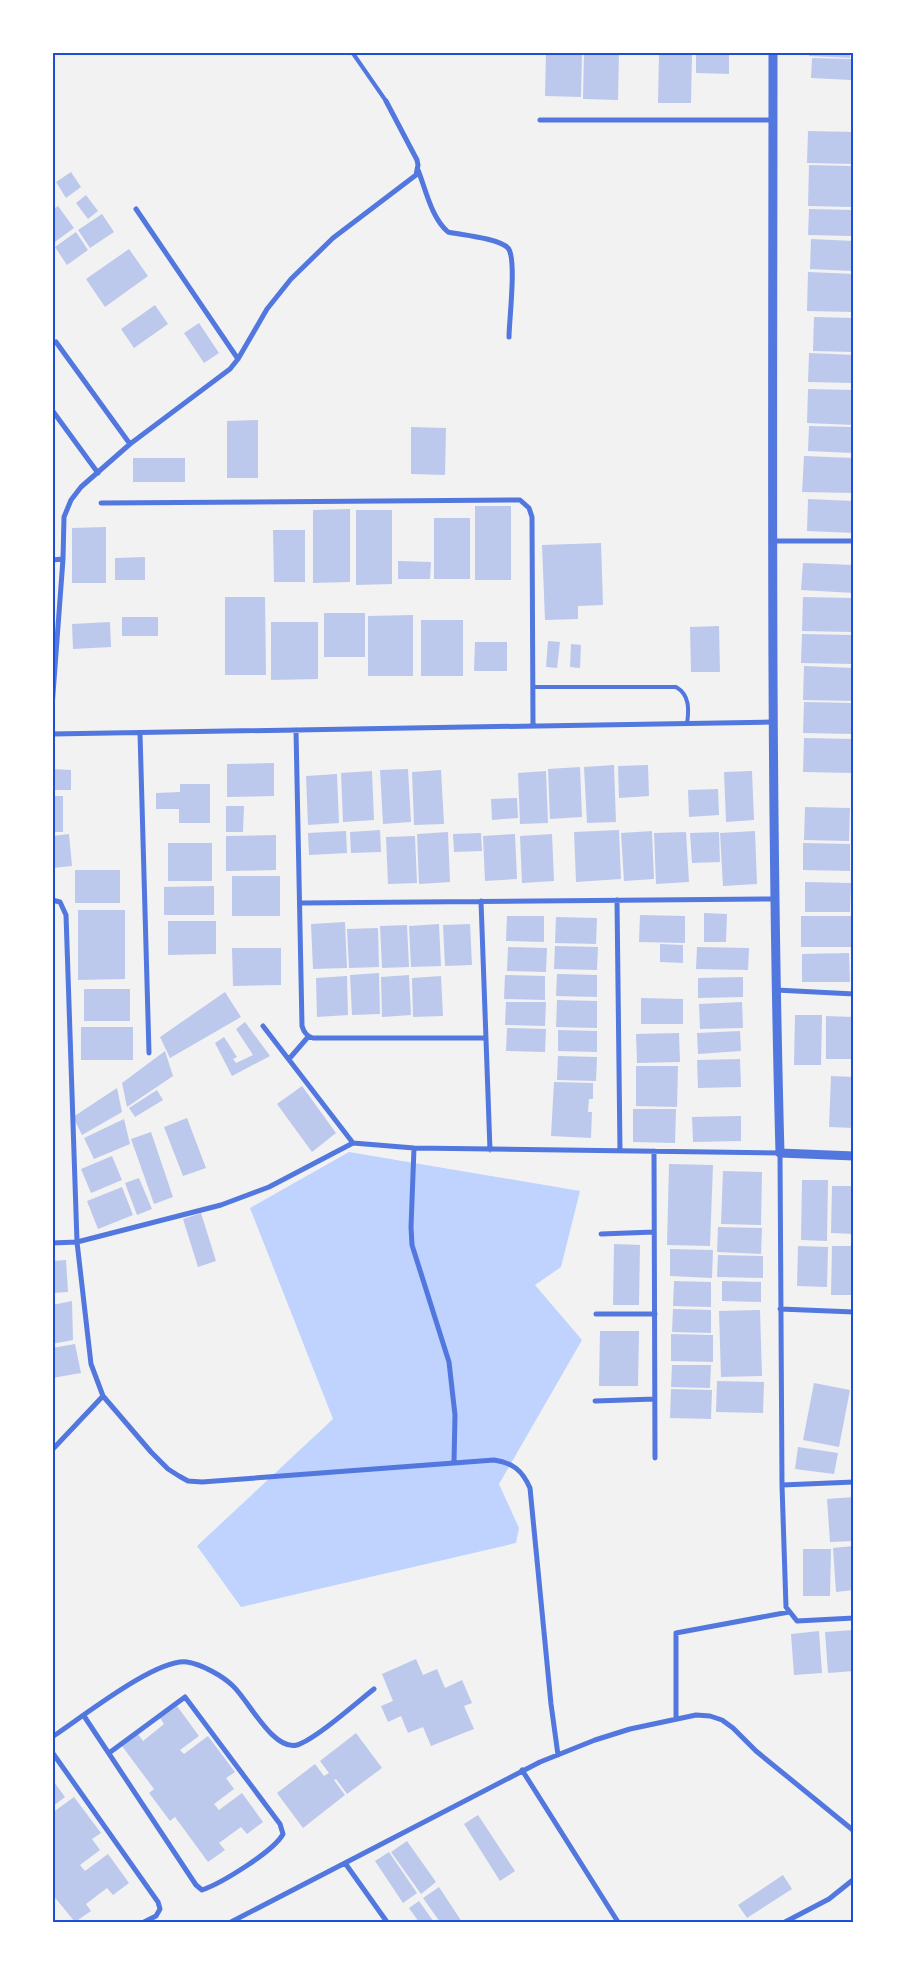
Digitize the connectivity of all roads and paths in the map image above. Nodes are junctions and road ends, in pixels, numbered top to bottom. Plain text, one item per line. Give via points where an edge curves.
1 (352, 52) edge
2 (773, 52) edge
3 (386, 101) joint
4 (540, 120) dead end
5 (773, 120) junction
6 (418, 169) junction
7 (136, 209) dead end
8 (509, 337) dead end
9 (56, 342) dead end
10 (238, 359) junction
11 (52, 410) edge
12 (130, 444) junction
13 (98, 473) junction
14 (101, 503) dead end
15 (772, 541) junction
16 (854, 541) edge
17 (63, 559) junction
18 (52, 560) edge
19 (533, 687) junction
20 (52, 707) edge
21 (772, 722) junction
22 (687, 724) junction
23 (533, 726) junction
24 (296, 730) junction
25 (140, 733) junction
26 (52, 734) edge
27 (774, 899) junction
28 (52, 900) edge
29 (617, 900) junction
30 (481, 901) junction
31 (300, 902) junction
32 (775, 990) junction
33 (854, 994) edge
34 (263, 1026) dead end
35 (308, 1036) junction
36 (486, 1038) junction
37 (149, 1053) dead end
38 (289, 1060) junction
39 (353, 1143) junction
40 (414, 1148) junction
41 (490, 1150) junction
42 (620, 1151) junction
43 (654, 1151) junction
44 (780, 1153) junction
45 (854, 1156) edge
46 (654, 1232) junction
47 (601, 1234) dead end
48 (77, 1242) junction
49 (52, 1243) edge
50 (780, 1310) junction
51 (854, 1312) edge
52 (596, 1314) dead end
53 (654, 1314) junction
54 (103, 1396) junction
55 (655, 1399) junction
56 (595, 1402) dead end
57 (52, 1450) edge
58 (655, 1458) dead end
59 (454, 1463) junction
60 (854, 1482) edge
61 (782, 1485) junction
62 (789, 1612) junction
63 (854, 1618) edge
64 (374, 1689) dead end
65 (84, 1716) junction
66 (676, 1719) junction
67 (52, 1737) edge
68 (52, 1752) edge
69 (109, 1753) junction
70 (558, 1755) junction
71 (522, 1770) junction
72 (854, 1831) edge
73 (345, 1863) junction
74 (854, 1879) edge
75 (144, 1922) edge
76 (231, 1922) edge
77 (387, 1922) edge
78 (618, 1922) edge
79 (785, 1922) edge

1 - 3 lane
2 - 5 street
3 - 6 street
4 - 5 street
5 - 15 street
6 - 8 street via 443,228 448,232 496,242 511,253
6 - 10 street via 410,181 333,238 291,279 267,308
7 - 10 street
9 - 12 street
10 - 12 street via 213,383
11 - 13 street
12 - 13 street
13 - 17 street via 75,494 64,517
14 - 19 street via 520,500 529,508 532,517
15 - 16 street
15 - 21 street
17 - 18 street
17 - 20 street
19 - 22 lane via 676,687 687,699
19 - 23 street
21 - 22 street
21 - 27 street
22 - 23 street
23 - 24 street
24 - 25 street
24 - 31 street
25 - 26 street
25 - 37 street
27 - 29 street
27 - 32 street
28 - 48 street via 60,902 66,915
29 - 30 street
29 - 42 street
30 - 31 street
30 - 36 street
31 - 35 street via 302,1026
32 - 33 street
32 - 44 street
34 - 38 street
35 - 36 street
35 - 38 street
36 - 41 street
38 - 39 street
39 - 40 street
39 - 48 street via 269,1187 221,1205
40 - 41 street
40 - 59 street via 412,1245 450,1362 455,1415
41 - 42 street
42 - 43 street
43 - 44 street
43 - 46 street
44 - 45 street
44 - 50 street
46 - 47 street
46 - 53 street
48 - 49 street
48 - 54 street via 91,1364
50 - 51 street
50 - 61 street
52 - 53 street
53 - 55 street
54 - 57 street
54 - 59 street via 168,1469 188,1480 202,1482
55 - 56 street
55 - 58 street
59 - 70 street via 507,1462 526,1478 530,1488
60 - 61 street
61 - 62 street via 786,1607
62 - 63 street via 797,1621 804,1622
62 - 66 street via 676,1633
64 - 65 street via 309,1740 296,1745 285,1745 275,1738 233,1686 216,1673 186,1662 142,1676
65 - 67 street
65 - 69 street
66 - 70 street via 621,1732
66 - 72 street via 696,1715 722,1720 756,1752
68 - 75 street via 158,1902 160,1909 156,1916
69 - 69 street via 185,1697 280,1824 283,1834 279,1842 232,1875 202,1890
70 - 71 street
71 - 73 street
71 - 78 street
73 - 76 street
73 - 77 street
74 - 79 street via 829,1899

